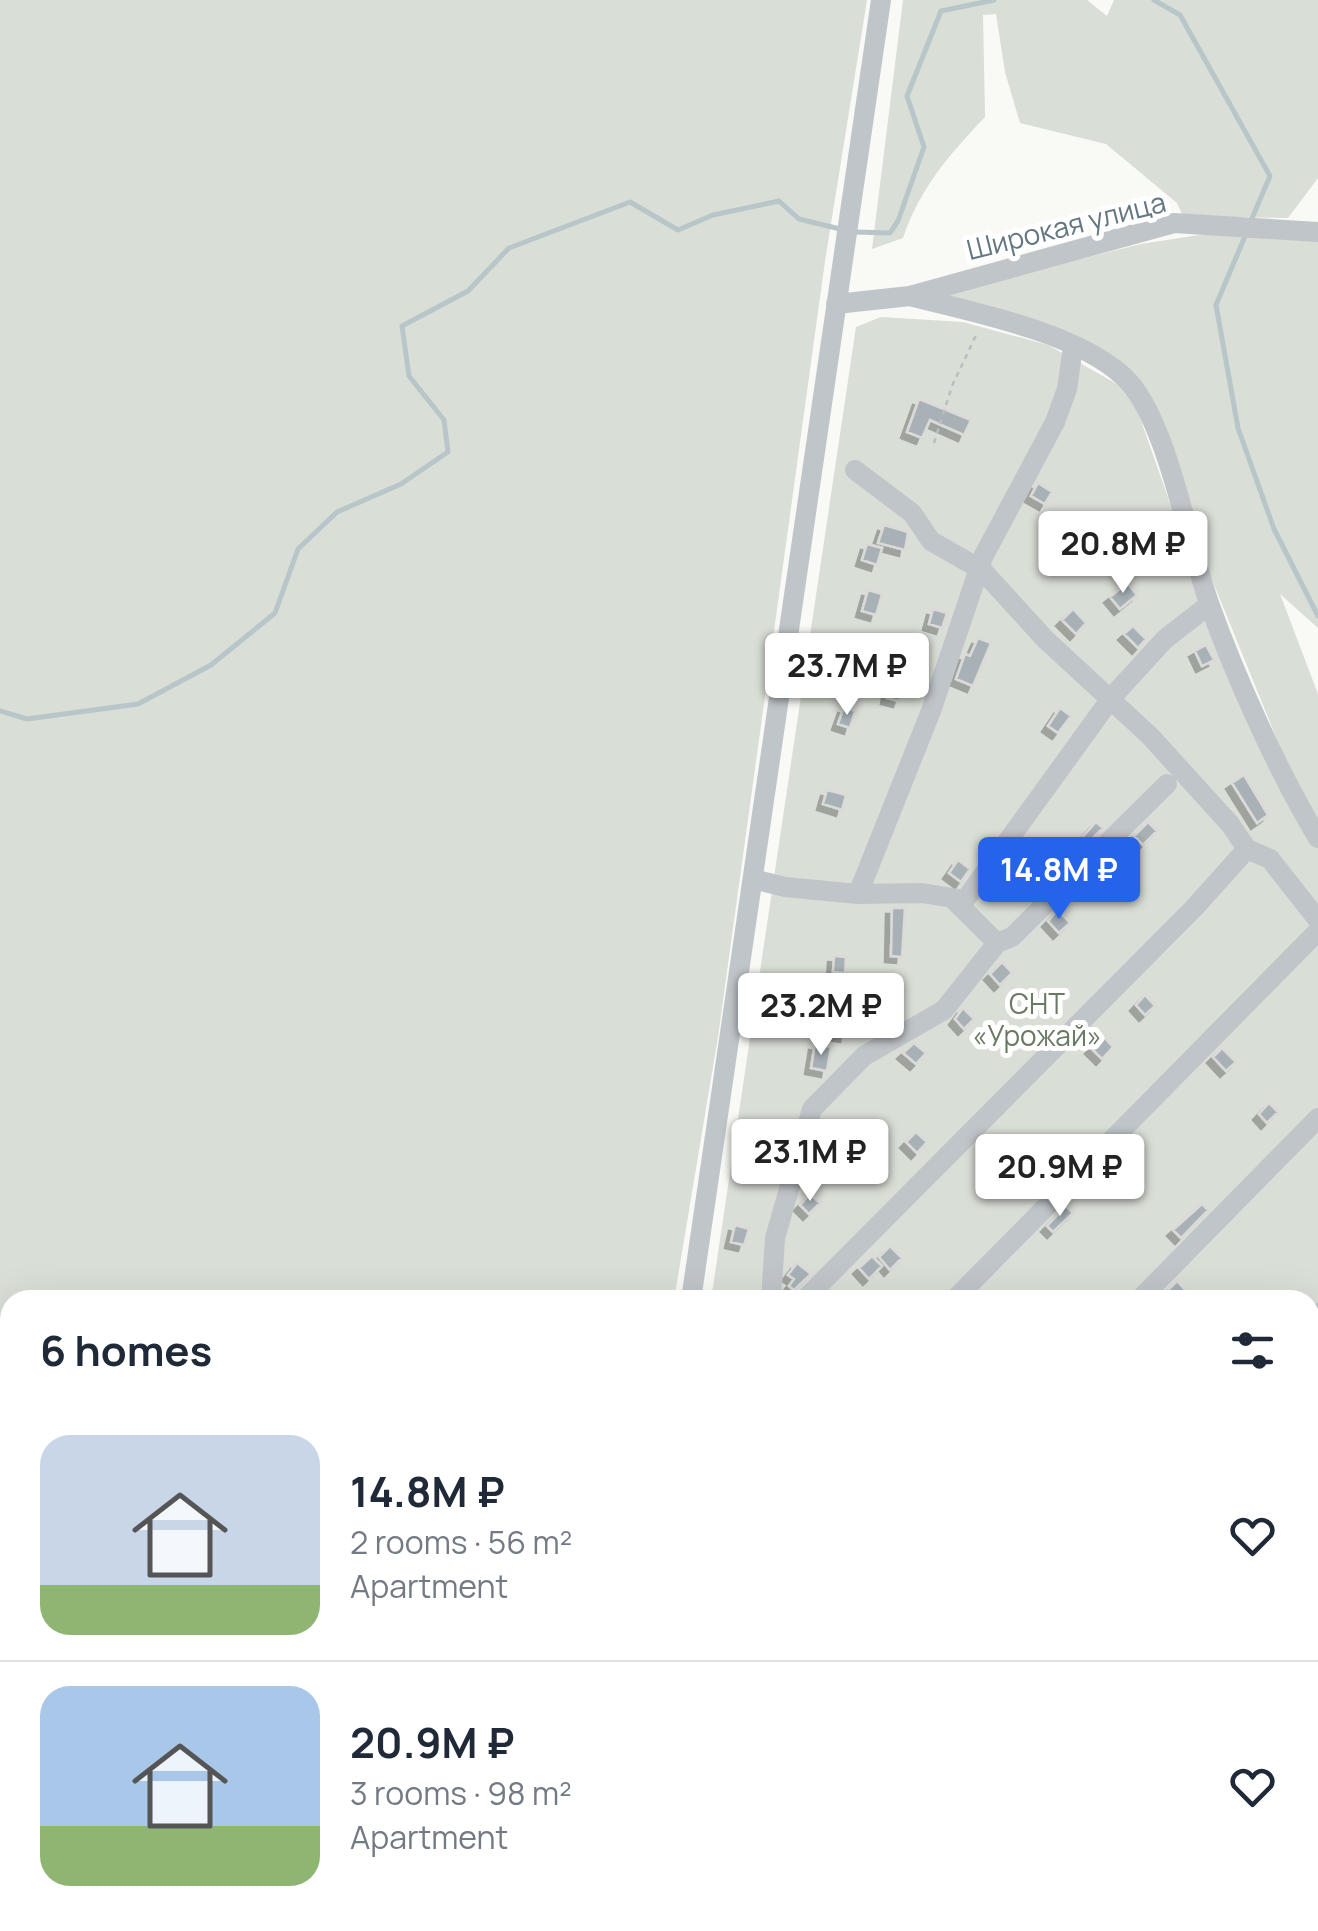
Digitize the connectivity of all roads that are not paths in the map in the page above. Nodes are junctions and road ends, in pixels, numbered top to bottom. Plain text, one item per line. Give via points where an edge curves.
1 (881, 0) edge
2 (1318, 232) edge
3 (910, 296) junction
4 (836, 304) junction
5 (1073, 347) junction
6 (855, 470) dead end
7 (982, 570) junction
8 (1209, 605) junction
9 (1111, 699) junction
10 (1167, 784) dead end
11 (1318, 838) edge
12 (1247, 848) junction
13 (753, 878) junction
14 (858, 894) junction
15 (952, 898) junction
16 (1318, 920) edge
17 (1318, 931) edge
18 (997, 943) junction
19 (1318, 1118) edge
20 (692, 1290) edge
21 (772, 1290) edge
22 (814, 1290) edge
23 (964, 1290) edge
24 (1148, 1290) edge

1 - 4 street
2 - 3 street, Широкая улица via 1174,223
3 - 4 street
3 - 5 street
4 - 13 street
5 - 7 street via 1068,389
5 - 8 street via 1120,373 1148,409
6 - 7 street via 912,513 931,541
7 - 9 street
7 - 14 street
8 - 9 street via 1165,640
8 - 11 street
9 - 12 street
9 - 15 street via 965,900
10 - 18 street via 1012,936
12 - 16 street via 1270,859
12 - 22 street
13 - 14 street
13 - 20 street
14 - 15 street
15 - 18 street
17 - 23 street
18 - 21 street via 944,1010 864,1056 812,1108 775,1238
19 - 24 street

